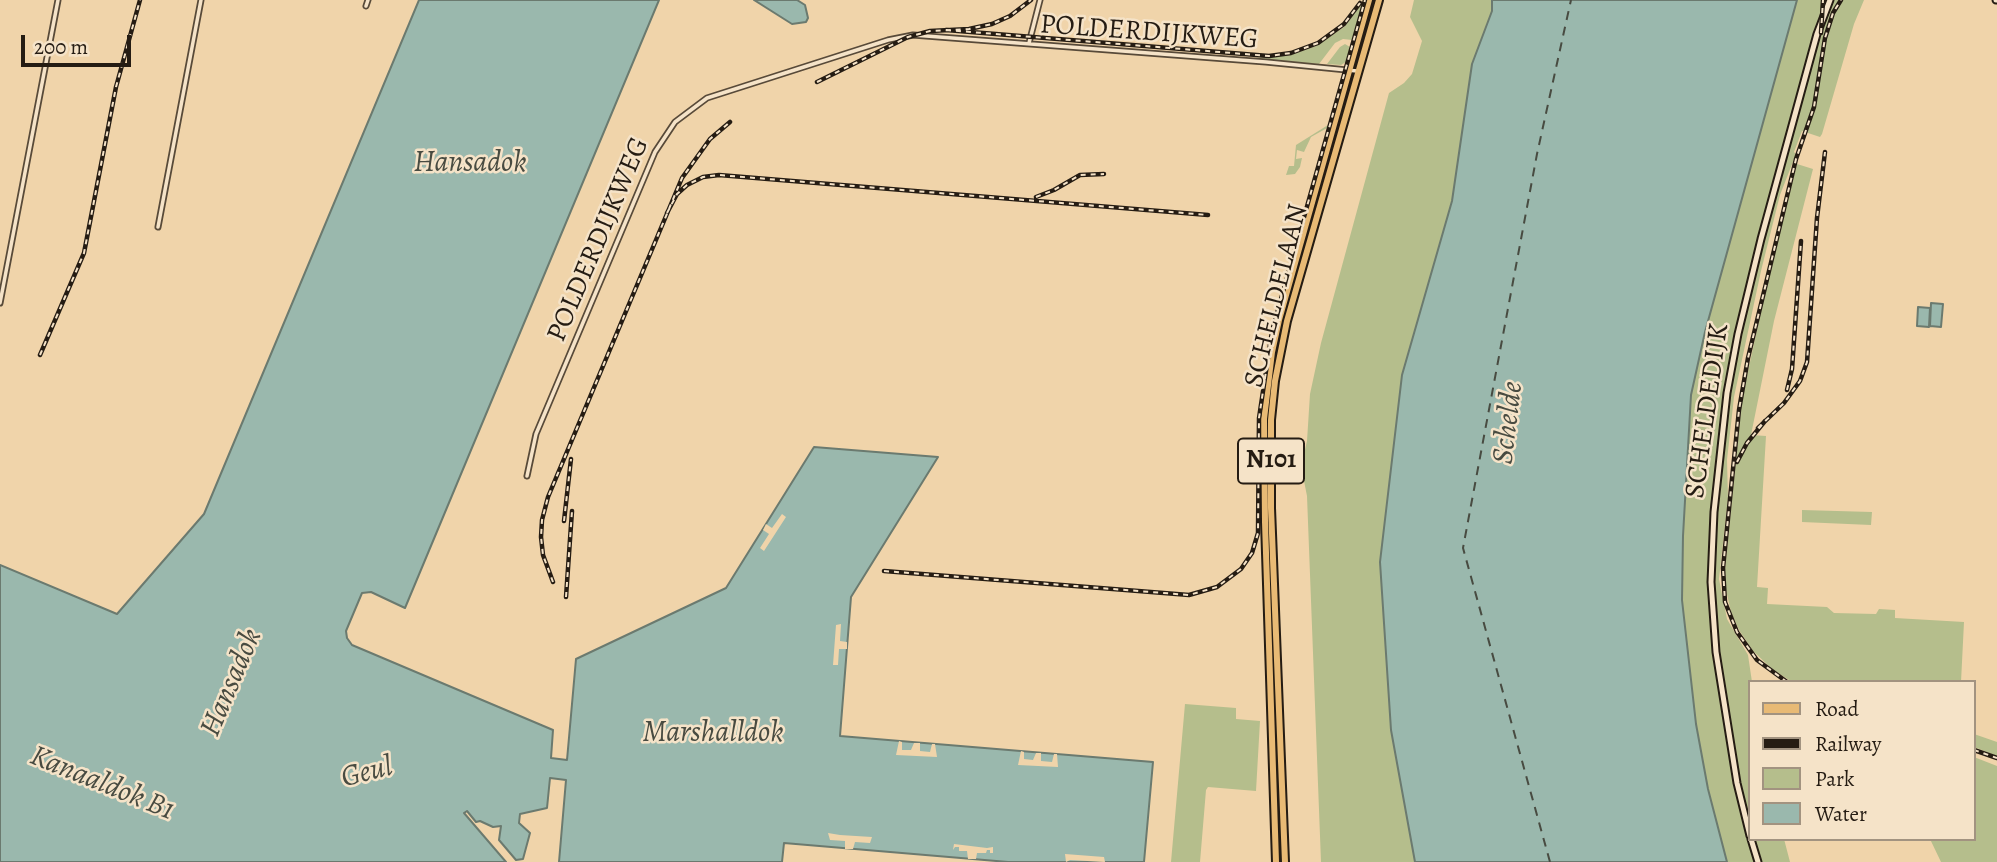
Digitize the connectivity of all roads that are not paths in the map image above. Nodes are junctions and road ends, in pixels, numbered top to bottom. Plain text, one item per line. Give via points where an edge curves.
1 (58, 0) edge
2 (201, 0) edge
3 (368, 0) edge
4 (1040, 0) edge
5 (1370, 0) edge
6 (1379, 0) edge
7 (1830, 0) edge
8 (366, 6) dead end
9 (1028, 43) junction
10 (1354, 70) junction
11 (1333, 133) junction
12 (1341, 135) junction
13 (1320, 206) junction
14 (1311, 208) junction
15 (158, 227) dead end
16 (0, 303) edge
17 (527, 476) dead end
18 (1268, 509) junction
19 (1272, 631) junction
20 (1748, 825) edge
21 (1752, 841) edge
22 (1276, 862) edge
23 (1285, 862) edge
24 (1758, 862) edge

1 - 16 street
2 - 15 street
3 - 8 street
4 - 9 street
5 - 10 main road, SCHELDELAAN / N101
6 - 10 main road, SCHELDELAAN / N101
7 - 20 street, SCHELDEDIJK via 1817,34 1738,334 1714,512 1711,582 1716,652
9 - 10 street, POLDERDIJKWEG
9 - 17 street, POLDERDIJKWEG via 910,35 816,60 707,98 683,113 655,152 536,434
10 - 11 main road, SCHELDELAAN / N101
10 - 12 main road, SCHELDELAAN / N101
11 - 12 main road
11 - 14 main road, SCHELDELAAN / N101
12 - 13 main road, SCHELDELAAN / N101
13 - 14 main road
13 - 18 main road, SCHELDELAAN / N101 via 1275,381
14 - 18 main road, SCHELDELAAN / N101 via 1272,352 1264,419
18 - 19 main road, SCHELDELAAN / N101
19 - 22 main road, SCHELDELAAN / N101
19 - 23 main road, SCHELDELAAN / N101
21 - 24 street, SCHELDEDIJK

